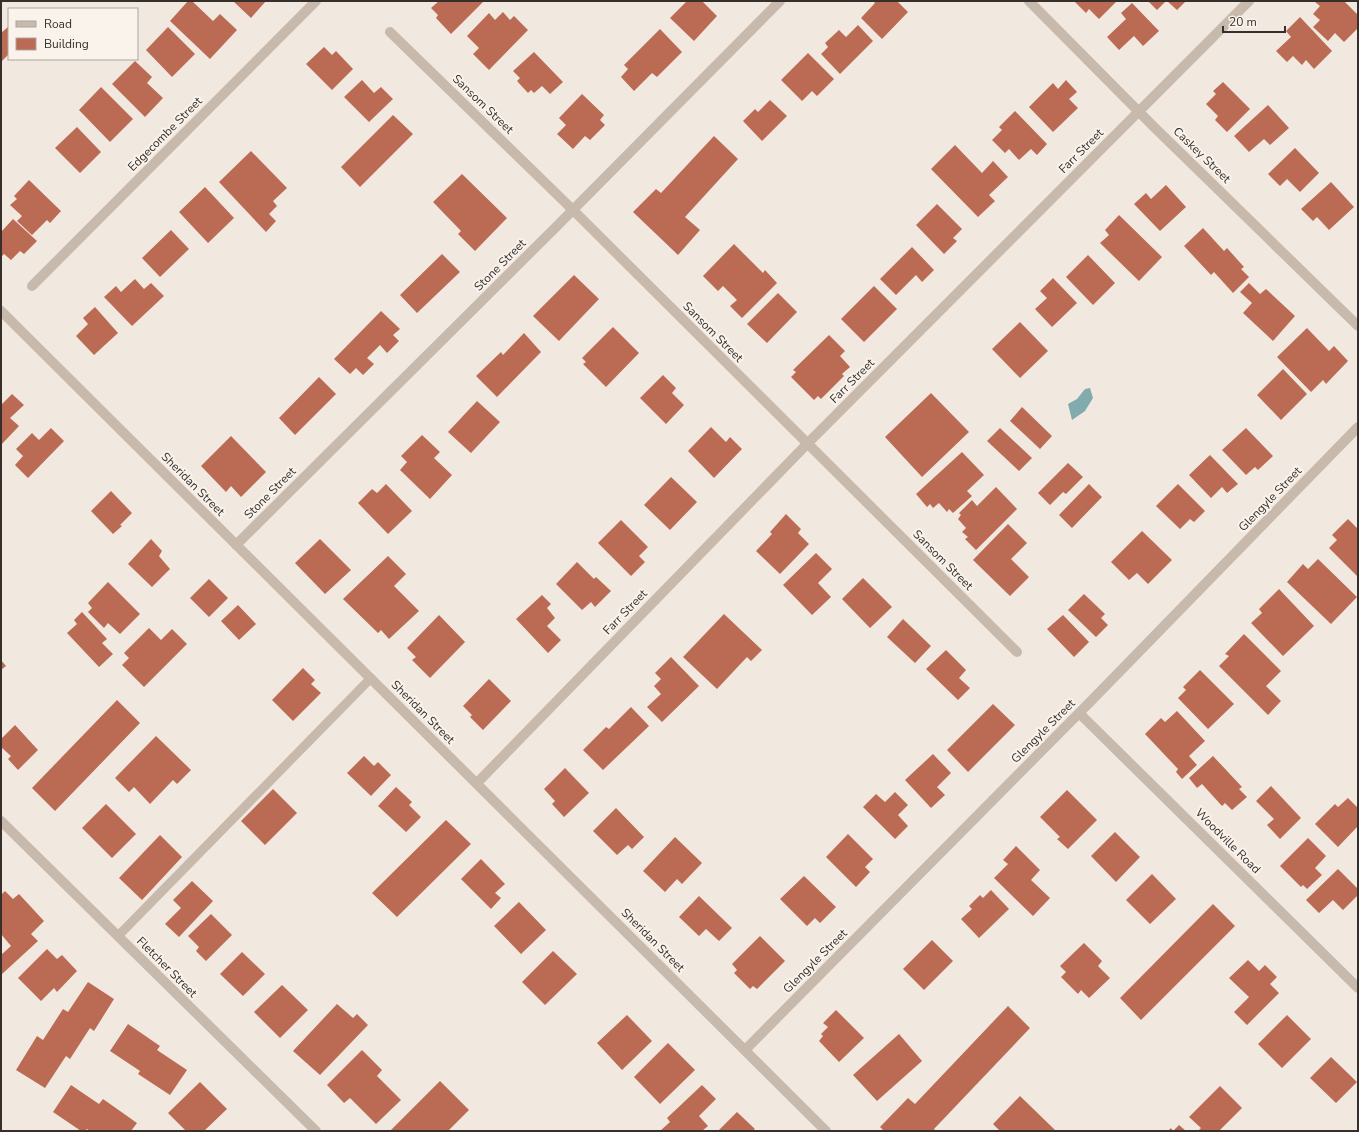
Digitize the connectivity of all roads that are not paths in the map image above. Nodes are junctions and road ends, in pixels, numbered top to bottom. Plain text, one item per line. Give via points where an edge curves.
1 (316, 1) edge
2 (780, 1) edge
3 (1029, 1) edge
4 (1249, 1) edge
5 (390, 32) dead end
6 (1139, 112) junction
7 (573, 210) junction
8 (32, 286) dead end
9 (1, 311) edge
10 (1358, 326) edge
11 (1358, 427) edge
12 (807, 444) junction
13 (236, 545) junction
14 (1017, 652) dead end
15 (371, 678) junction
16 (1079, 713) junction
17 (477, 783) junction
18 (1, 821) edge
19 (118, 936) junction
20 (1358, 988) edge
21 (745, 1050) junction
22 (316, 1131) edge
23 (826, 1131) edge

1 - 8 street, Edgecombe Street
2 - 7 street, Stone Street
3 - 6 street, Caskey Street
4 - 6 street, Farr Street
5 - 7 street, Sansom Street
6 - 10 street, Caskey Street
6 - 12 street, Farr Street
7 - 12 street, Sansom Street
7 - 13 street, Stone Street
9 - 13 street, Sheridan Street
11 - 16 street, Glengyle Street
12 - 14 street, Sansom Street
12 - 17 street, Farr Street
13 - 15 street, Sheridan Street
15 - 17 street, Sheridan Street
15 - 19 lane
16 - 20 street, Woodville Road
16 - 21 street, Glengyle Street
17 - 21 street, Sheridan Street
18 - 19 street, Fletcher Street
19 - 22 street, Fletcher Street
21 - 23 street, Sheridan Street

